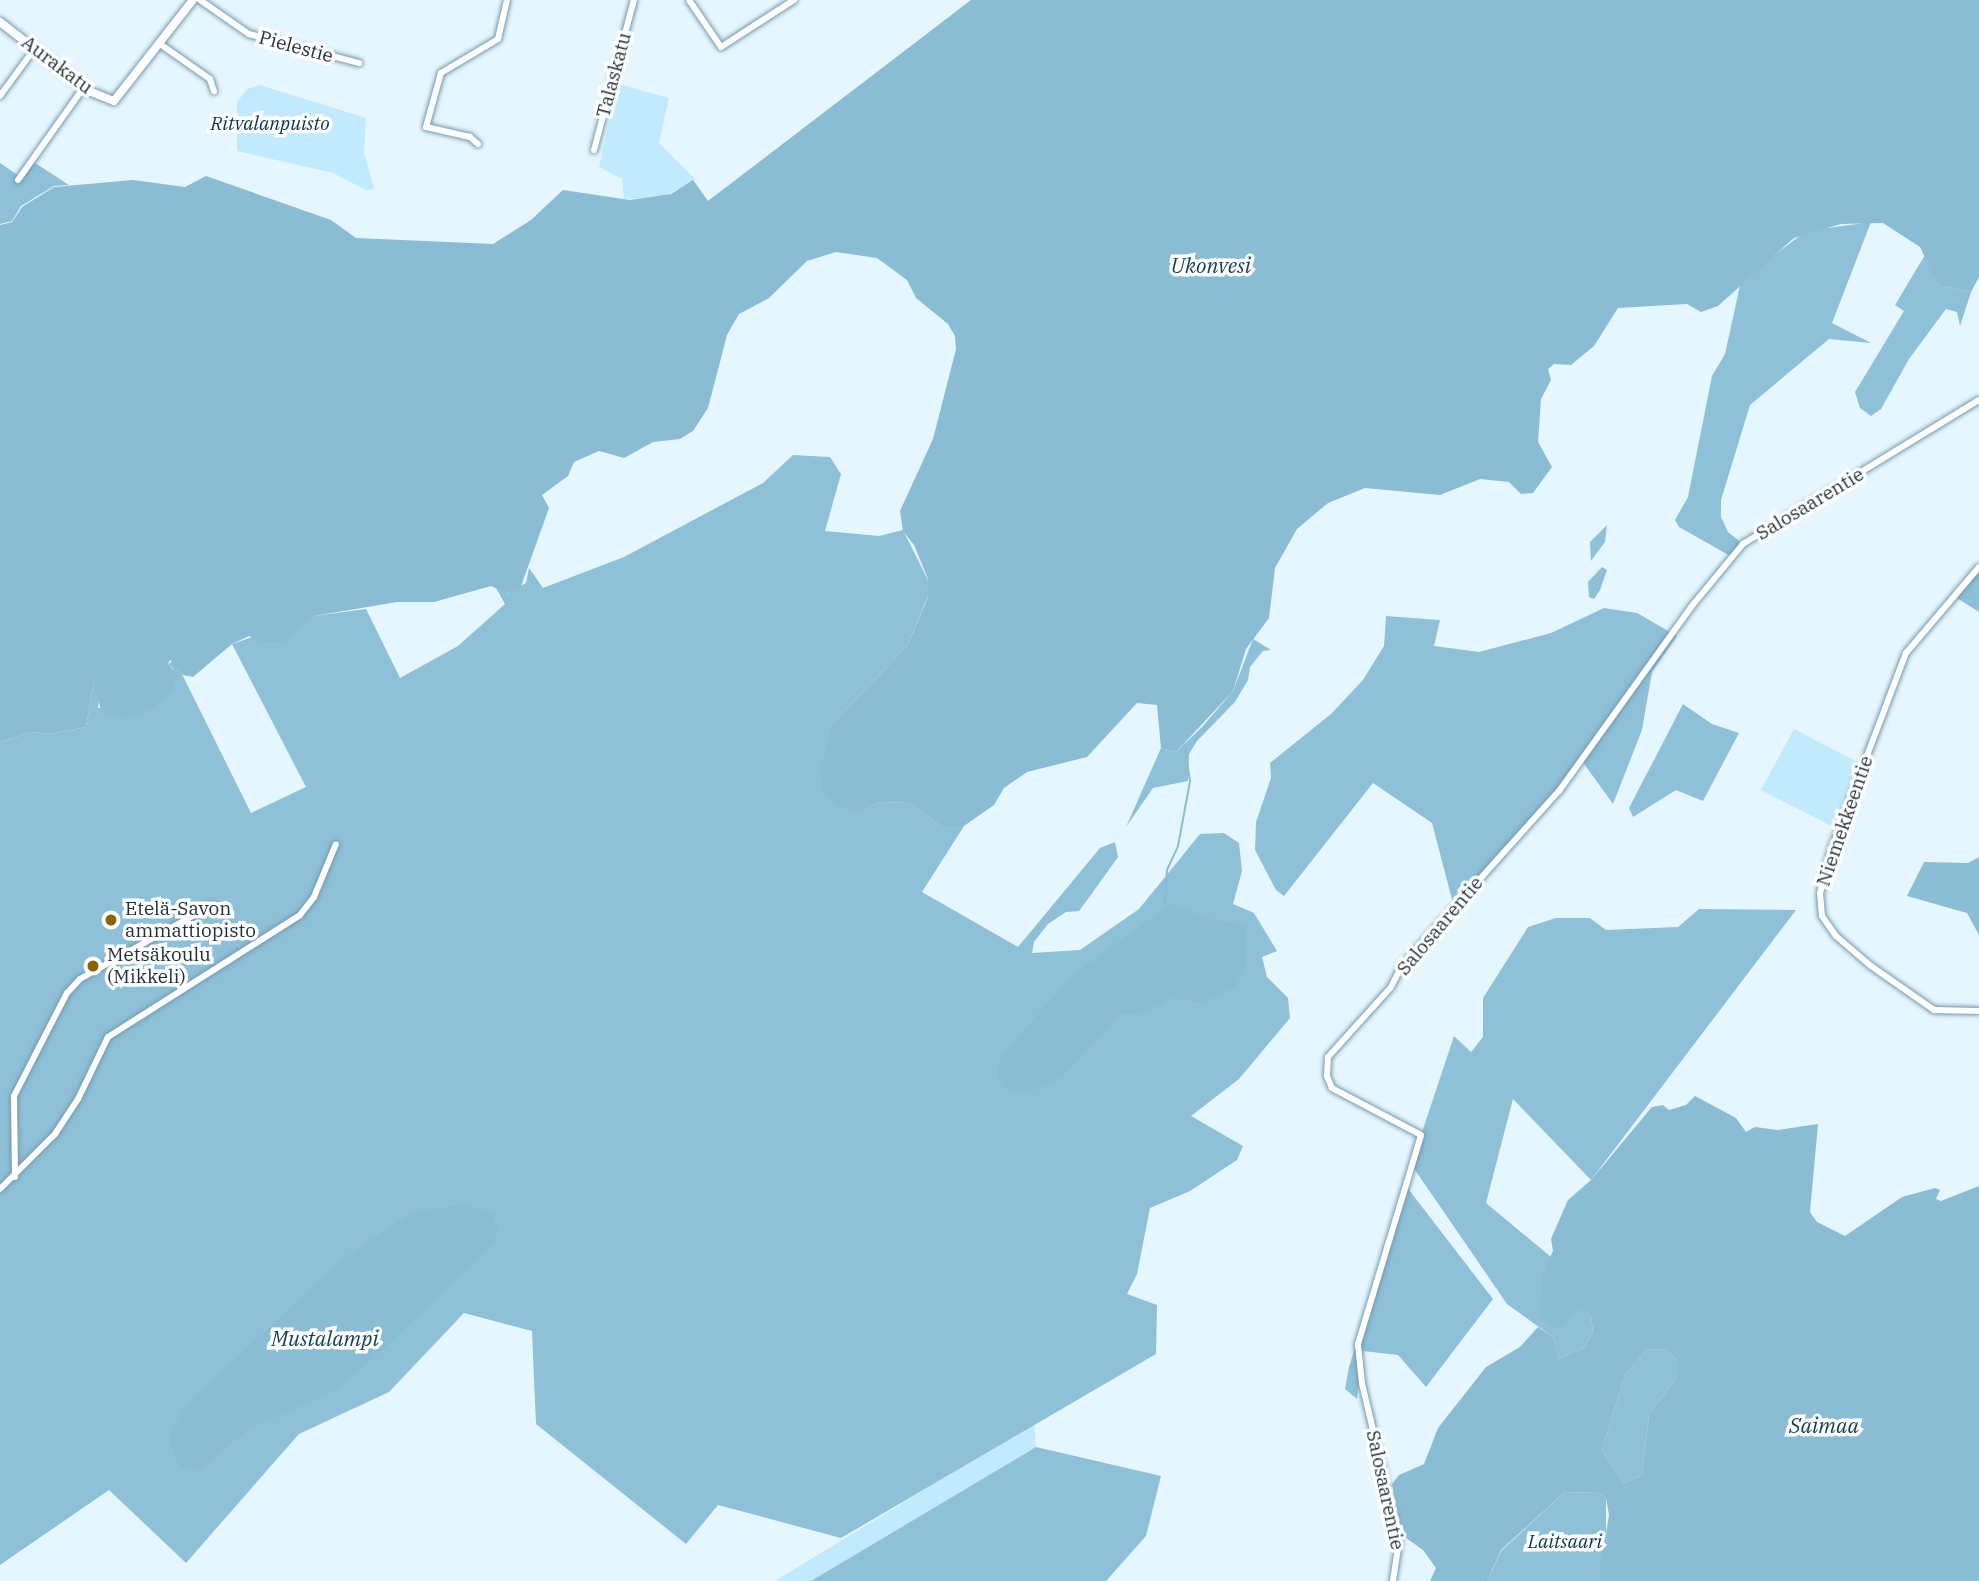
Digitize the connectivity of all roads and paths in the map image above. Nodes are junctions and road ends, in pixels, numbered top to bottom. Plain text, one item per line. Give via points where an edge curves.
1 (193, 0) edge
2 (200, 0) edge
3 (507, 0) edge
4 (634, 0) edge
5 (689, 0) edge
6 (794, 0) edge
7 (0, 22) edge
8 (160, 44) junction
9 (35, 48) junction
10 (359, 63) dead end
11 (84, 87) junction
12 (214, 91) dead end
13 (0, 96) edge
14 (478, 144) dead end
15 (594, 150) dead end
16 (18, 180) dead end
17 (1979, 400) edge
18 (1979, 567) edge
19 (336, 844) dead end
20 (212, 905) dead end
21 (1979, 1011) edge
22 (15, 1177) junction
23 (0, 1189) edge
24 (1393, 1581) edge

1 - 8 street, Aurakatu
2 - 10 street, Pielestie via 249,34
3 - 14 street via 498,39 441,73 425,127 470,137
4 - 15 street, Talaskatu
5 - 6 street via 721,47
7 - 9 street, Aurakatu
8 - 11 street, Aurakatu via 118,99 105,100
8 - 12 street via 210,79
9 - 11 street, Aurakatu
9 - 13 street
11 - 16 street
17 - 24 street, Salosaarentie via 1743,544 1691,607 1559,791 1401,967 1391,988 1328,1057 1332,1088 1420,1135 1358,1343 1362,1384 1399,1541
18 - 21 street, Niemekkeentie via 1906,653 1831,850 1820,893 1822,916 1836,936 1871,966 1934,1010
19 - 22 street via 314,897 300,915 108,1037 72,1108
20 - 22 street via 80,979 66,993 14,1096
22 - 23 street

